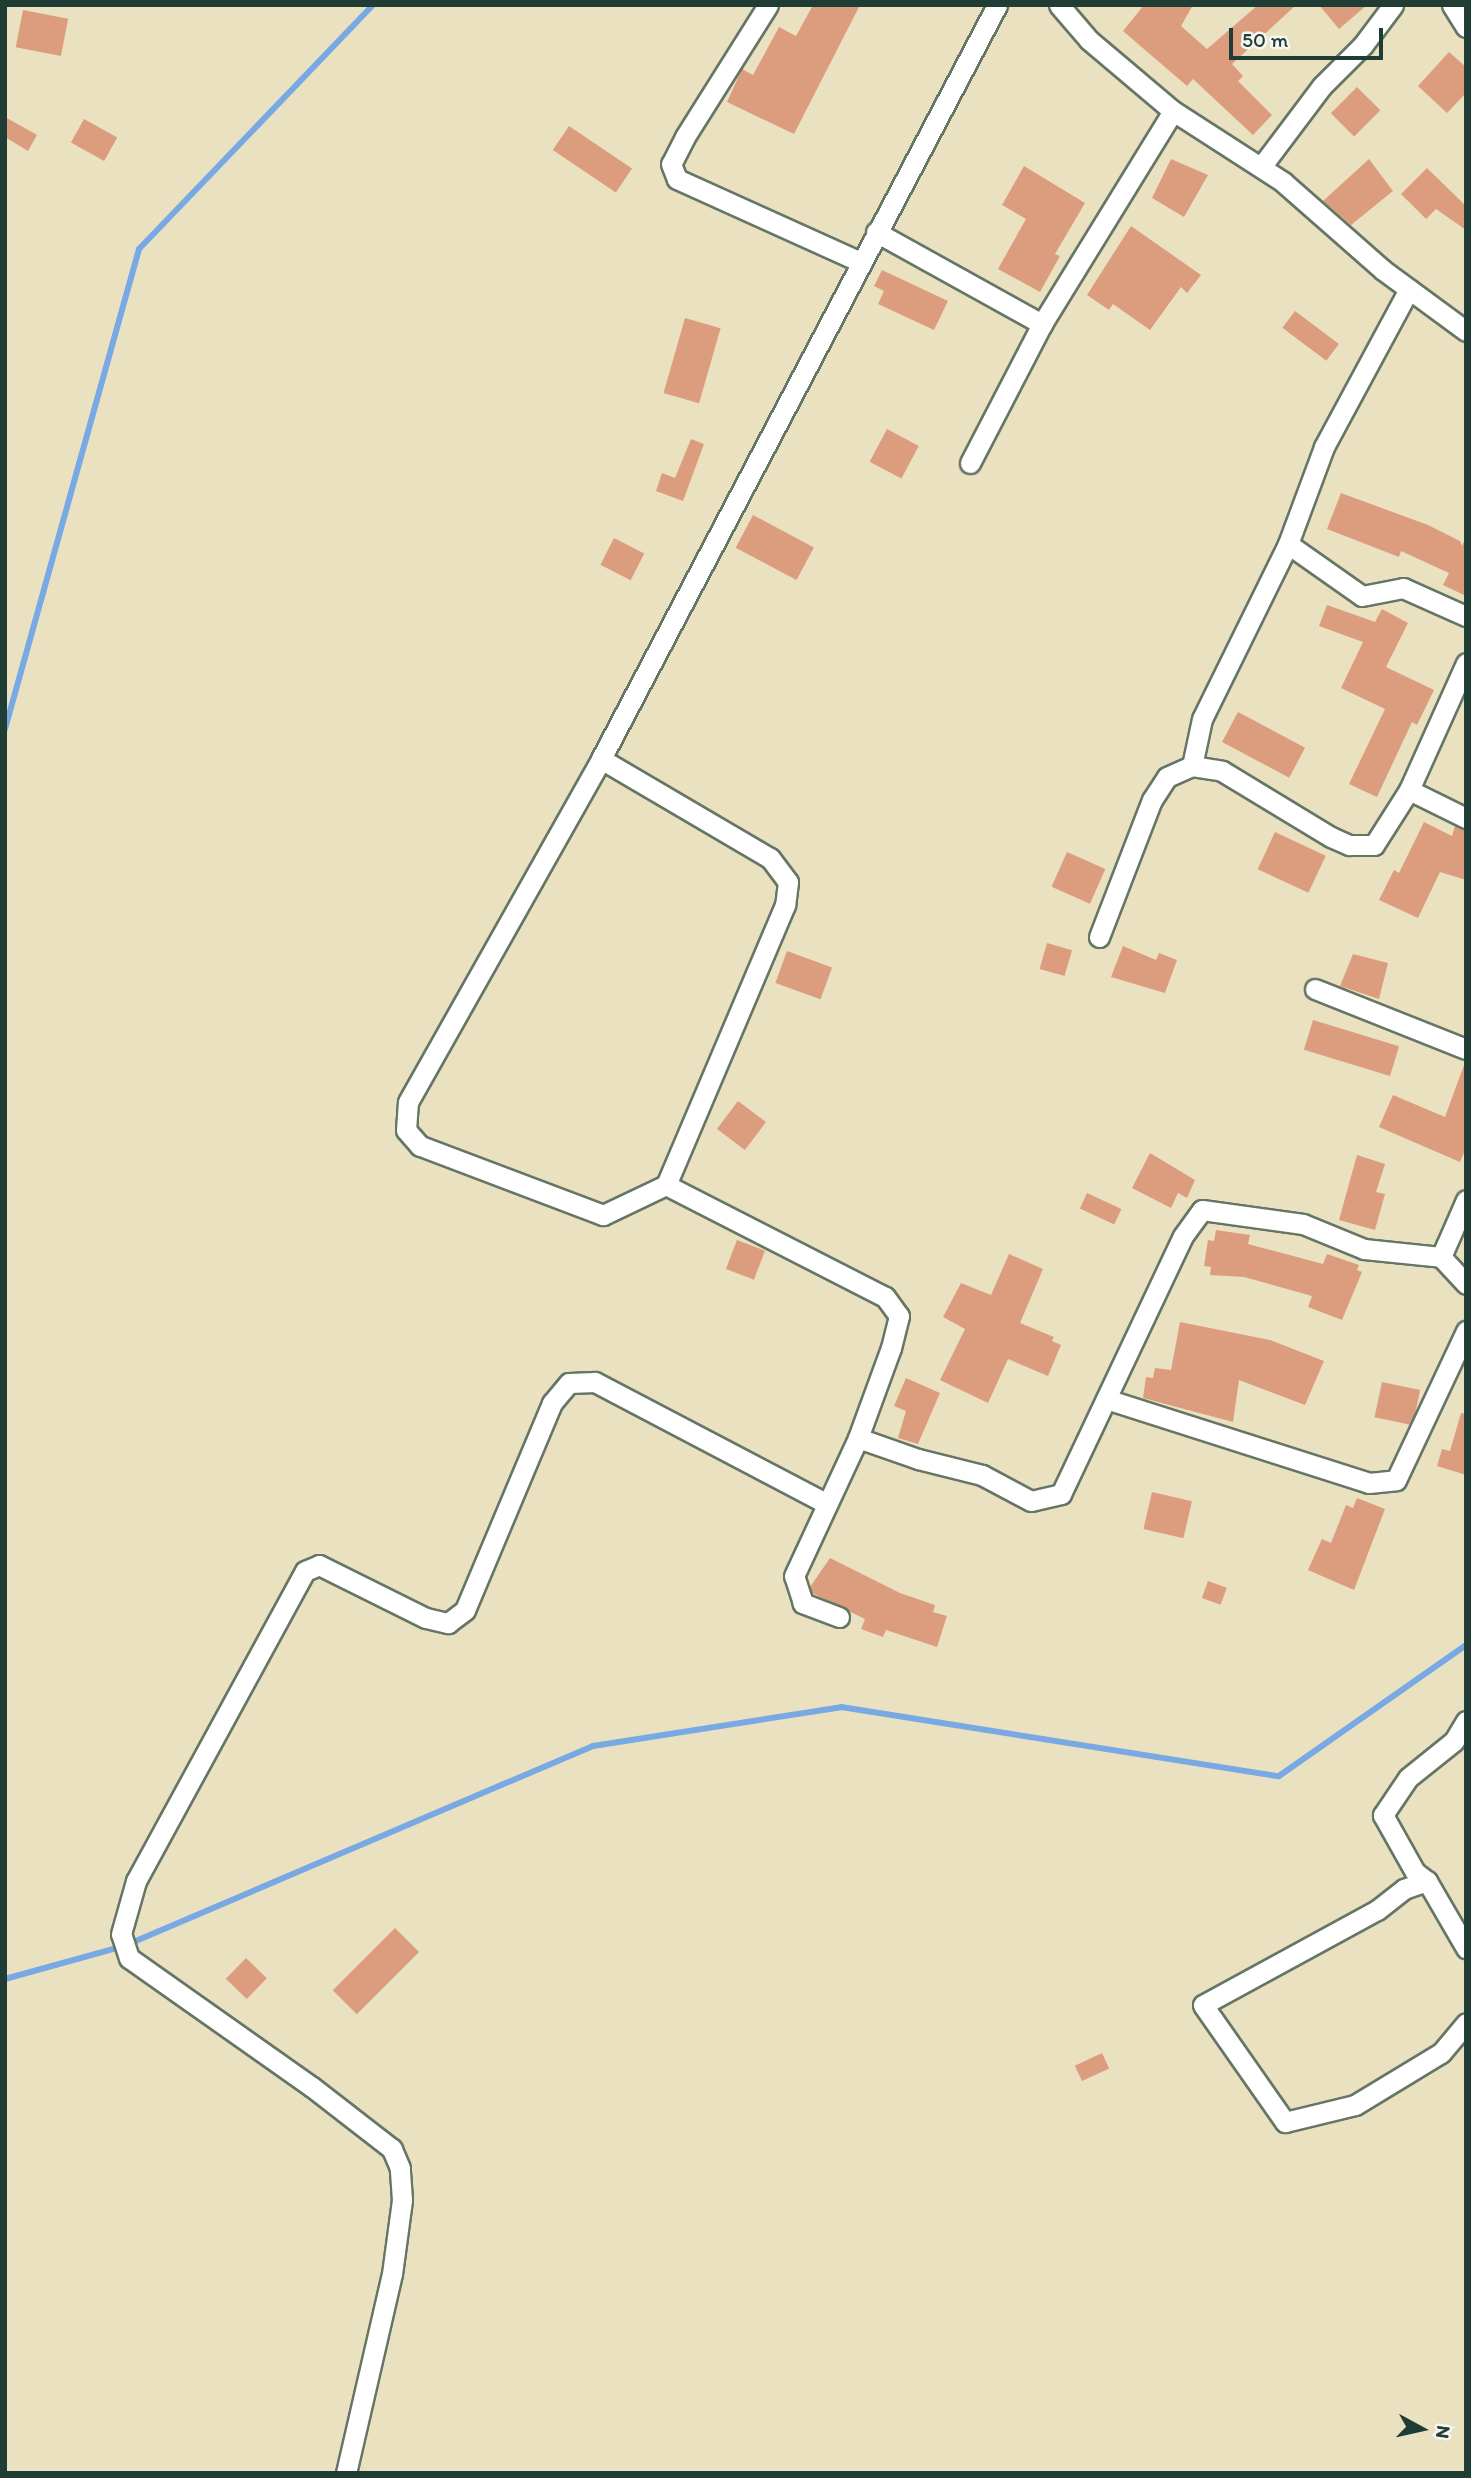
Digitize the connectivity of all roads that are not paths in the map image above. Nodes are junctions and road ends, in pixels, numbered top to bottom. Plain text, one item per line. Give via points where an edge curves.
1 (768, 5) edge
2 (998, 5) edge
3 (1059, 5) edge
4 (1394, 5) edge
5 (1451, 5) edge
6 (1466, 27) edge
7 (1173, 111) junction
8 (1261, 167) junction
9 (876, 232) junction
10 (861, 262) junction
11 (1409, 289) junction
12 (1042, 324) junction
13 (1466, 331) edge
14 (970, 463) dead end
15 (1288, 544) junction
16 (1466, 616) edge
17 (1466, 663) edge
18 (601, 759) junction
19 (1192, 765) junction
20 (1409, 790) junction
21 (1466, 818) edge
22 (1099, 937) dead end
23 (1315, 989) dead end
24 (1466, 1049) edge
25 (666, 1185) junction
26 (1466, 1200) edge
27 (1441, 1257) junction
28 (1466, 1284) edge
29 (1466, 1331) edge
30 (1106, 1399) junction
31 (858, 1438) junction
32 (825, 1503) junction
33 (839, 1617) dead end
34 (1466, 1721) edge
35 (1427, 1881) junction
36 (1466, 1948) edge
37 (1466, 2023) edge
38 (346, 2473) edge

1 - 10 street via 671,164 677,179
2 - 9 street
3 - 7 street via 1089,40
4 - 8 street via 1322,86
5 - 6 street
7 - 8 street
7 - 12 street
8 - 11 street
9 - 10 street
9 - 12 street
10 - 18 street
11 - 13 street
11 - 15 street via 1324,447
12 - 14 street
15 - 16 street via 1362,596 1403,587
15 - 19 street via 1202,719
17 - 20 street
18 - 25 street via 770,858 788,883 785,905
18 - 25 street via 408,1102 406,1130 419,1146 603,1215
19 - 20 street via 1222,771 1349,845 1374,845
19 - 22 street via 1167,777 1152,800
20 - 21 street
23 - 24 street
25 - 31 street via 885,1297 899,1316
26 - 27 street
27 - 28 street
27 - 30 street via 1364,1250 1303,1224 1202,1210 1184,1236
29 - 30 street via 1396,1480 1369,1483
30 - 31 street via 1061,1494 1031,1501 982,1475
31 - 32 street
32 - 33 street via 794,1576 803,1603
32 - 38 street via 595,1382 569,1383 552,1403 465,1611 448,1623 426,1618 318,1565 305,1571 136,1881 121,1934 129,1958 238,2030 332,2102 392,2149 400,2168 402,2200 392,2274
34 - 35 street via 1454,1741 1408,1778 1384,1815 1415,1872
35 - 36 street
35 - 37 street via 1203,2005 1285,2122 1355,2105 1441,2053

